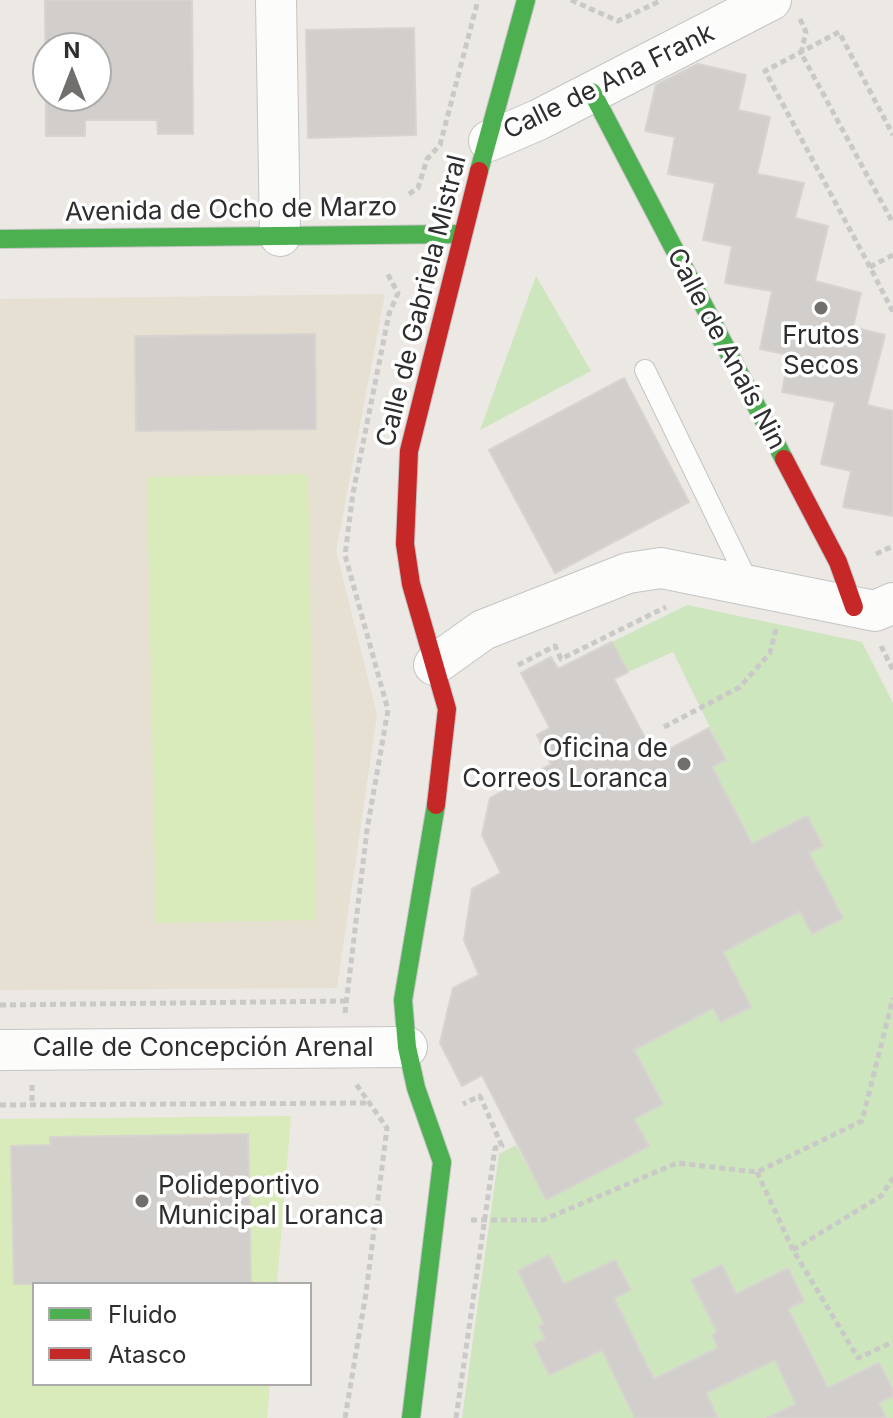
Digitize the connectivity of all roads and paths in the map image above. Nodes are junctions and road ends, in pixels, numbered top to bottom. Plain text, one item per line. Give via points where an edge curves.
1 (276, 0) edge
2 (478, 0) edge
3 (526, 0) edge
4 (571, 0) edge
5 (662, 0) edge
6 (783, 5) edge
7 (801, 53) junction
8 (592, 92) junction
9 (893, 135) edge
10 (489, 141) junction
11 (893, 223) edge
12 (462, 234) junction
13 (377, 235) junction
14 (280, 236) junction
15 (0, 239) edge
16 (893, 255) edge
17 (870, 267) junction
18 (893, 312) edge
19 (645, 370) dead end
20 (768, 590) junction
21 (893, 603) edge
22 (670, 605) dead end
23 (862, 623) junction
24 (893, 640) edge
25 (434, 665) junction
26 (518, 665) dead end
27 (664, 727) dead end
28 (893, 998) edge
29 (346, 1001) junction
30 (0, 1005) edge
31 (407, 1047) junction
32 (341, 1048) junction
33 (0, 1050) edge
34 (368, 1103) junction
35 (0, 1105) edge
36 (757, 1172) junction
37 (893, 1178) edge
38 (438, 1217) junction
39 (793, 1250) junction
40 (893, 1342) edge
41 (345, 1418) edge
42 (411, 1418) edge

1 - 14 street
2 - 13 path via 440,145 427,159 418,188 381,216
3 - 10 street, Calle de Gabriela Mistral
4 - 5 path via 618,21
6 - 7 path via 806,32
6 - 8 street, Calle de Ana Frank
7 - 9 path via 839,32
7 - 11 path
7 - 17 path via 765,71
8 - 10 street, Calle de Ana Frank
8 - 23 street, Calle de Anaís Nin via 838,562
10 - 12 street, Calle de Gabriela Mistral
12 - 13 street, Avenida de Ocho de Marzo
12 - 25 street, Calle de Gabriela Mistral via 409,451 405,544
13 - 14 street, Avenida de Ocho de Marzo
13 - 29 path via 386,272 398,293 389,314 345,555 388,710
14 - 15 street, Avenida de Ocho de Marzo
16 - 17 path
17 - 18 path
19 - 20 lane
20 - 23 street
20 - 25 street via 661,568 628,573 483,630
20 - 27 path via 770,653 740,687
21 - 23 street
22 - 26 path via 561,659 555,646
23 - 24 path via 881,646
25 - 31 street, Calle de Gabriela Mistral via 447,709 447,737 403,1000
28 - 36 path via 862,1121
29 - 30 path
29 - 32 path
31 - 32 street, Calle de Concepción Arenal
31 - 38 street, Calle de Gabriela Mistral via 442,1162
32 - 33 street, Calle de Concepción Arenal
32 - 34 path
34 - 35 path
34 - 41 path via 387,1128
36 - 38 path via 677,1163 543,1220
36 - 39 path
37 - 39 path via 881,1196
38 - 42 street, Calle de Gabriela Mistral
39 - 40 path via 858,1358

